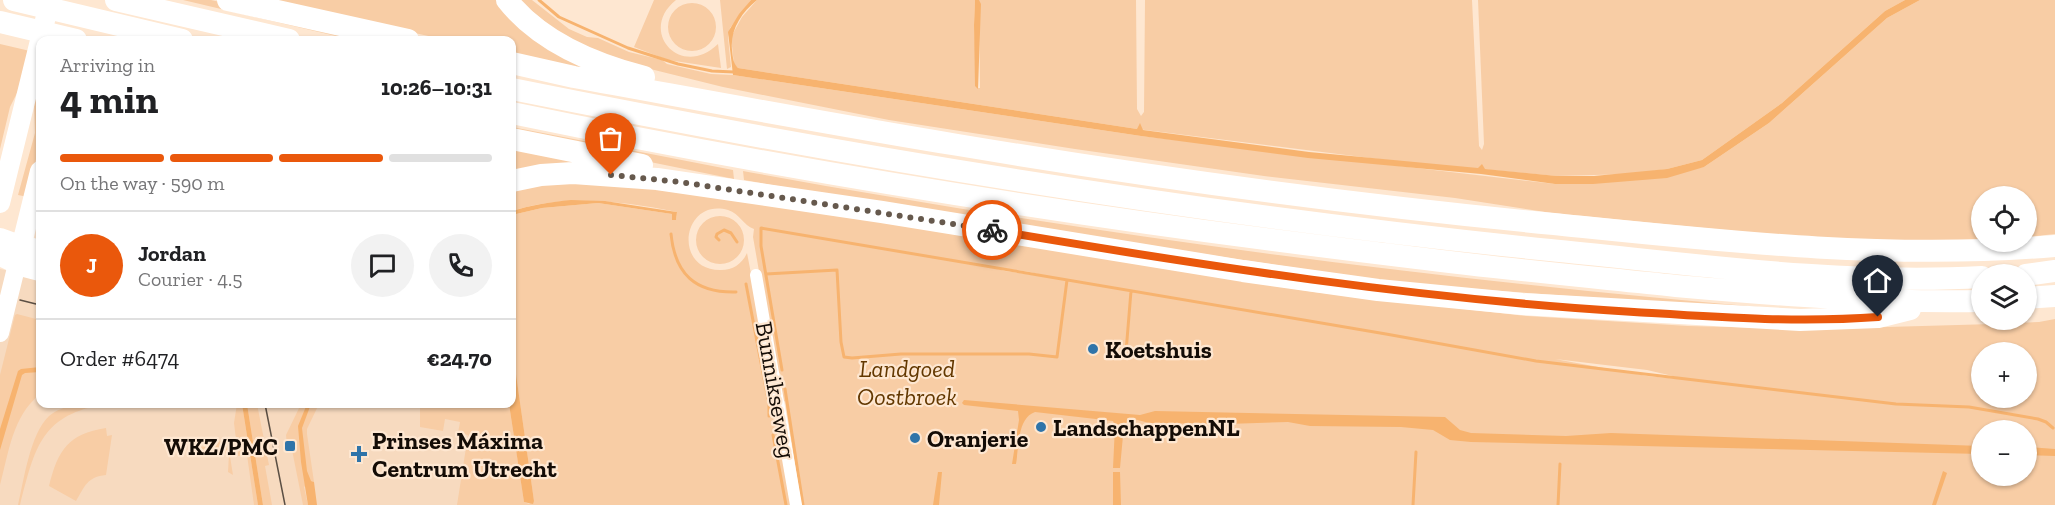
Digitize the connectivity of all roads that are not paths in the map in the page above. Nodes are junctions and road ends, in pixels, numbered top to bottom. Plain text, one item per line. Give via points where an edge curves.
1 (14, 0) edge
2 (50, 0) edge
3 (83, 0) edge
4 (116, 0) edge
5 (228, 0) edge
6 (507, 0) edge
7 (0, 22) edge
8 (41, 36) edge
9 (58, 36) edge
10 (76, 36) edge
11 (165, 36) edge
12 (272, 36) edge
13 (390, 36) edge
14 (36, 55) edge
15 (516, 64) edge
16 (516, 90) edge
17 (516, 114) edge
18 (804, 119) junction
19 (516, 140) edge
20 (516, 180) edge
21 (36, 188) edge
22 (0, 202) edge
23 (882, 212) junction
24 (0, 238) edge
25 (2055, 246) edge
26 (19, 259) edge
27 (36, 268) edge
28 (2055, 272) edge
29 (2037, 273) edge
30 (756, 275) dead end
31 (1971, 278) edge
32 (2055, 297) edge
33 (2037, 298) edge
34 (1971, 301) edge
35 (1938, 302) junction
36 (0, 333) edge
37 (796, 505) edge

1 - 11 highway
2 - 8 main road
3 - 10 main road
4 - 12 highway
5 - 13 highway
6 - 18 highway via 538,29 583,56 641,76
7 - 9 highway
14 - 22 main road
15 - 18 highway
16 - 31 highway via 949,170 1181,205 1469,242 1738,269 1841,277
17 - 35 highway via 921,189 1296,243 1717,290
18 - 25 highway via 1077,164 1311,196 1684,238 1868,251
19 - 23 highway
20 - 23 highway via 573,173 657,179
21 - 26 main road
23 - 35 highway via 1266,274 1522,304 1800,320 1878,317
24 - 26 main road
26 - 27 highway
26 - 36 main road
28 - 29 highway
30 - 37 street, Bunnikseweg
32 - 33 highway
34 - 35 highway

